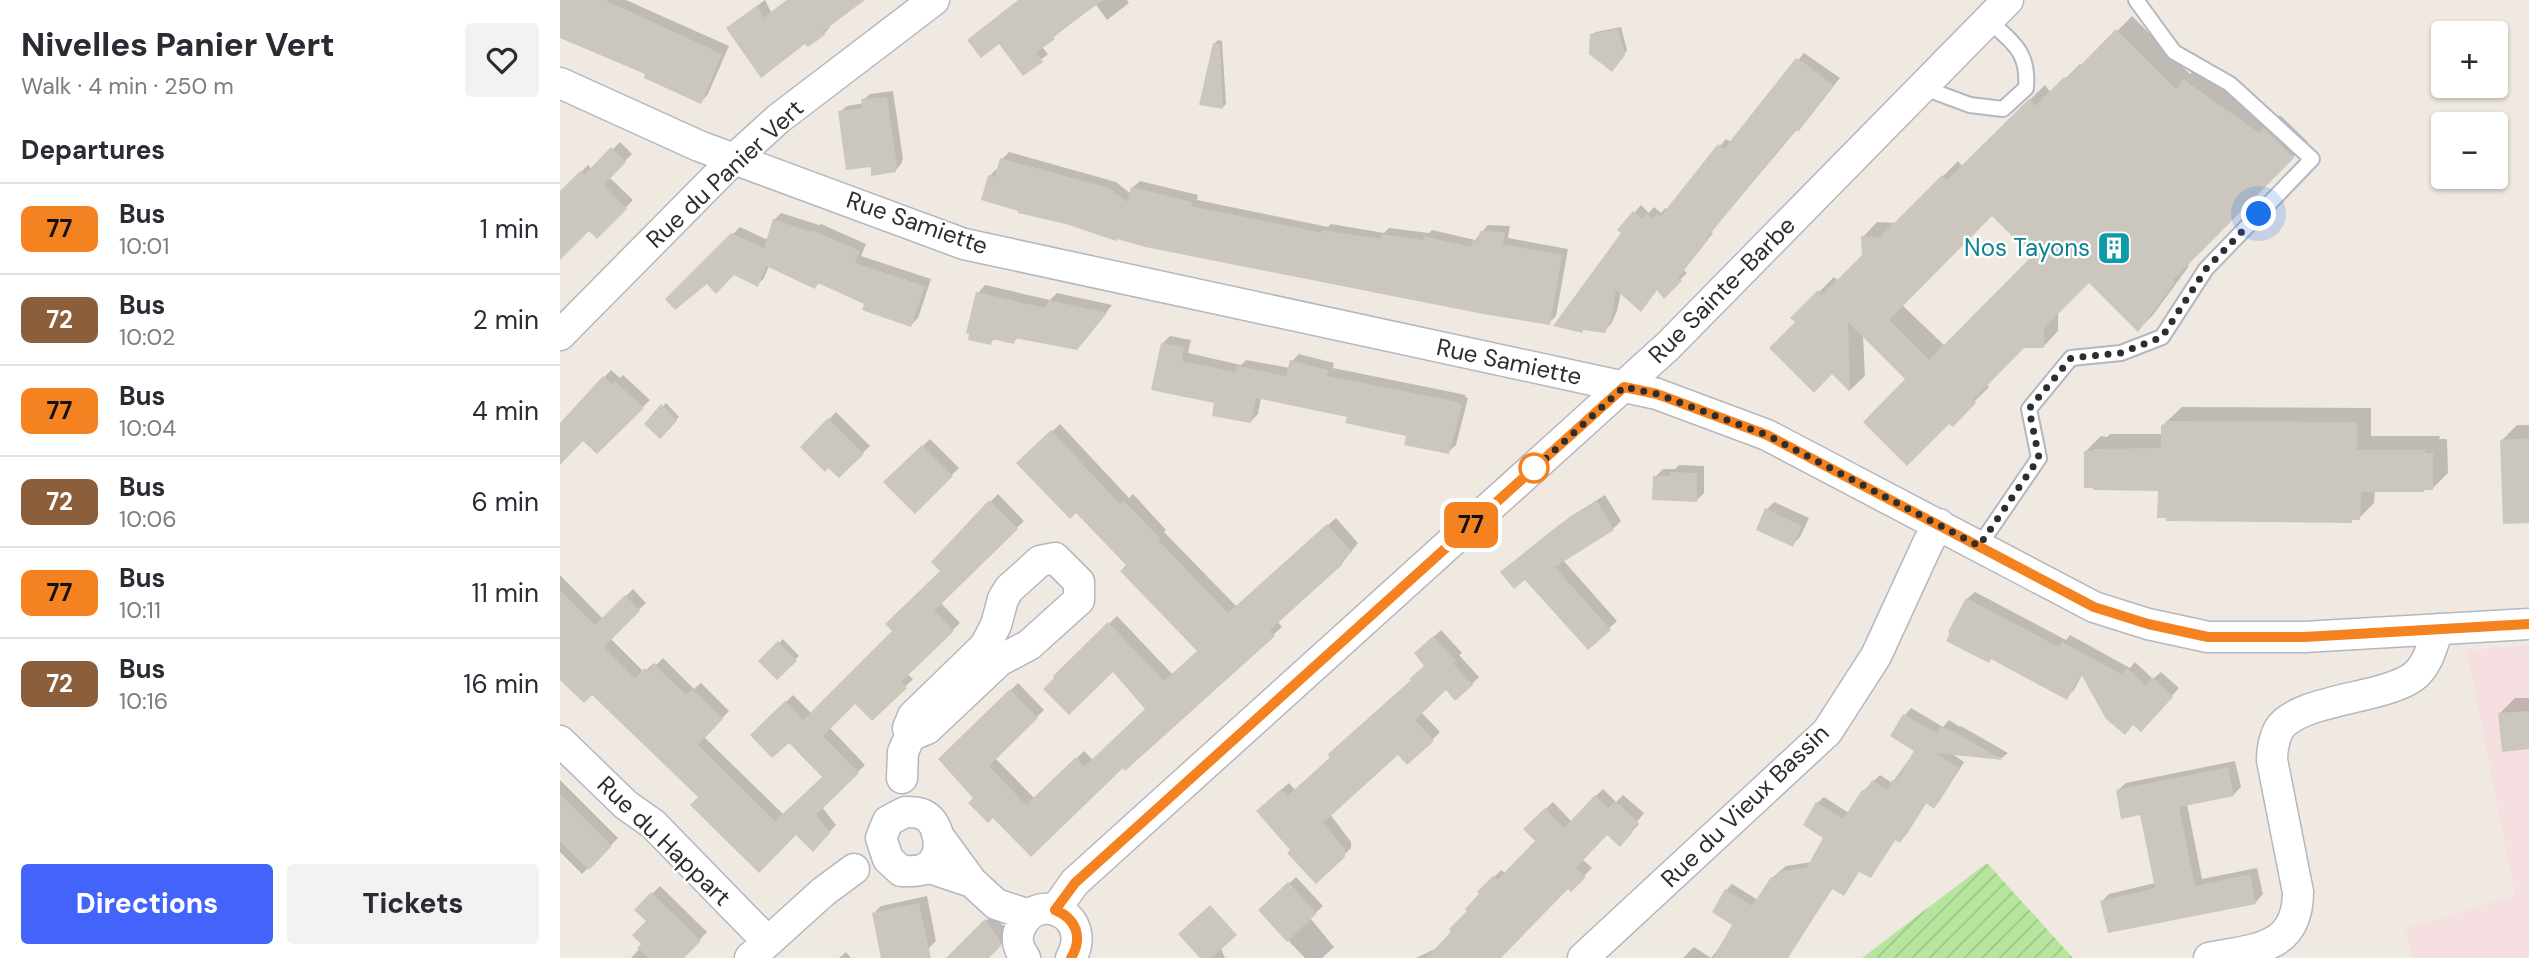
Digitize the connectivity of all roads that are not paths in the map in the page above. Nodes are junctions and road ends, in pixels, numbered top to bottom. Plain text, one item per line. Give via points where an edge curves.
1 (934, 0) edge
2 (2136, 0) edge
3 (1998, 10) edge
4 (560, 83) edge
5 (1924, 88) junction
6 (734, 159) junction
7 (560, 335) edge
8 (1624, 387) junction
9 (1940, 524) junction
10 (1979, 546) junction
11 (2529, 624) edge
12 (2438, 629) junction
13 (910, 736) junction
14 (560, 741) edge
15 (908, 826) junction
16 (855, 869) junction
17 (914, 869) junction
18 (972, 882) junction
19 (1042, 912) junction
20 (759, 950) edge
21 (1025, 958) edge
22 (1071, 958) edge
23 (1583, 958) edge
24 (2209, 958) edge

1 - 6 street, Rue du Panier Vert via 778,119
2 - 10 lane via 2174,52 2230,84 2312,159 2206,269 2162,337 2121,353 2071,358 2029,409 2039,458
3 - 5 street, Rue Sainte-Barbe
3 - 5 lane via 2028,68 2026,88 2003,109 1970,106
4 - 6 street, Rue Samiette
5 - 8 street, Rue Sainte-Barbe
6 - 7 street, Rue du Panier Vert
6 - 8 street, Rue Samiette via 964,244
8 - 9 street, Rue Samiette via 1657,394 1767,435
8 - 19 street, Rue Sainte-Barbe
9 - 10 street, Rue Samiette
9 - 23 street, Rue du Vieux Bassin via 1876,656 1827,732
10 - 12 street, Rue Samiette via 2094,607 2208,637
11 - 12 street, Rue Samiette
12 - 24 street via 2423,667 2413,677 2300,713 2280,727 2272,760 2298,908 2291,927 2276,943
13 - 13 street via 927,729 999,661 1029,645 1079,600 1080,582 1055,558 1040,561 1009,589 985,646 913,716
13 - 15 street via 903,752 902,778
14 - 20 street, Rue du Happart via 626,805 653,824
15 - 16 street
15 - 17 street via 888,859
15 - 17 street via 939,853 932,864
15 - 18 street
16 - 17 street
16 - 20 street
17 - 18 street
18 - 19 street via 996,904
19 - 21 street, Rue Sainte-Barbe via 1018,932 1017,942
19 - 22 street via 1064,914 1076,930 1078,939

